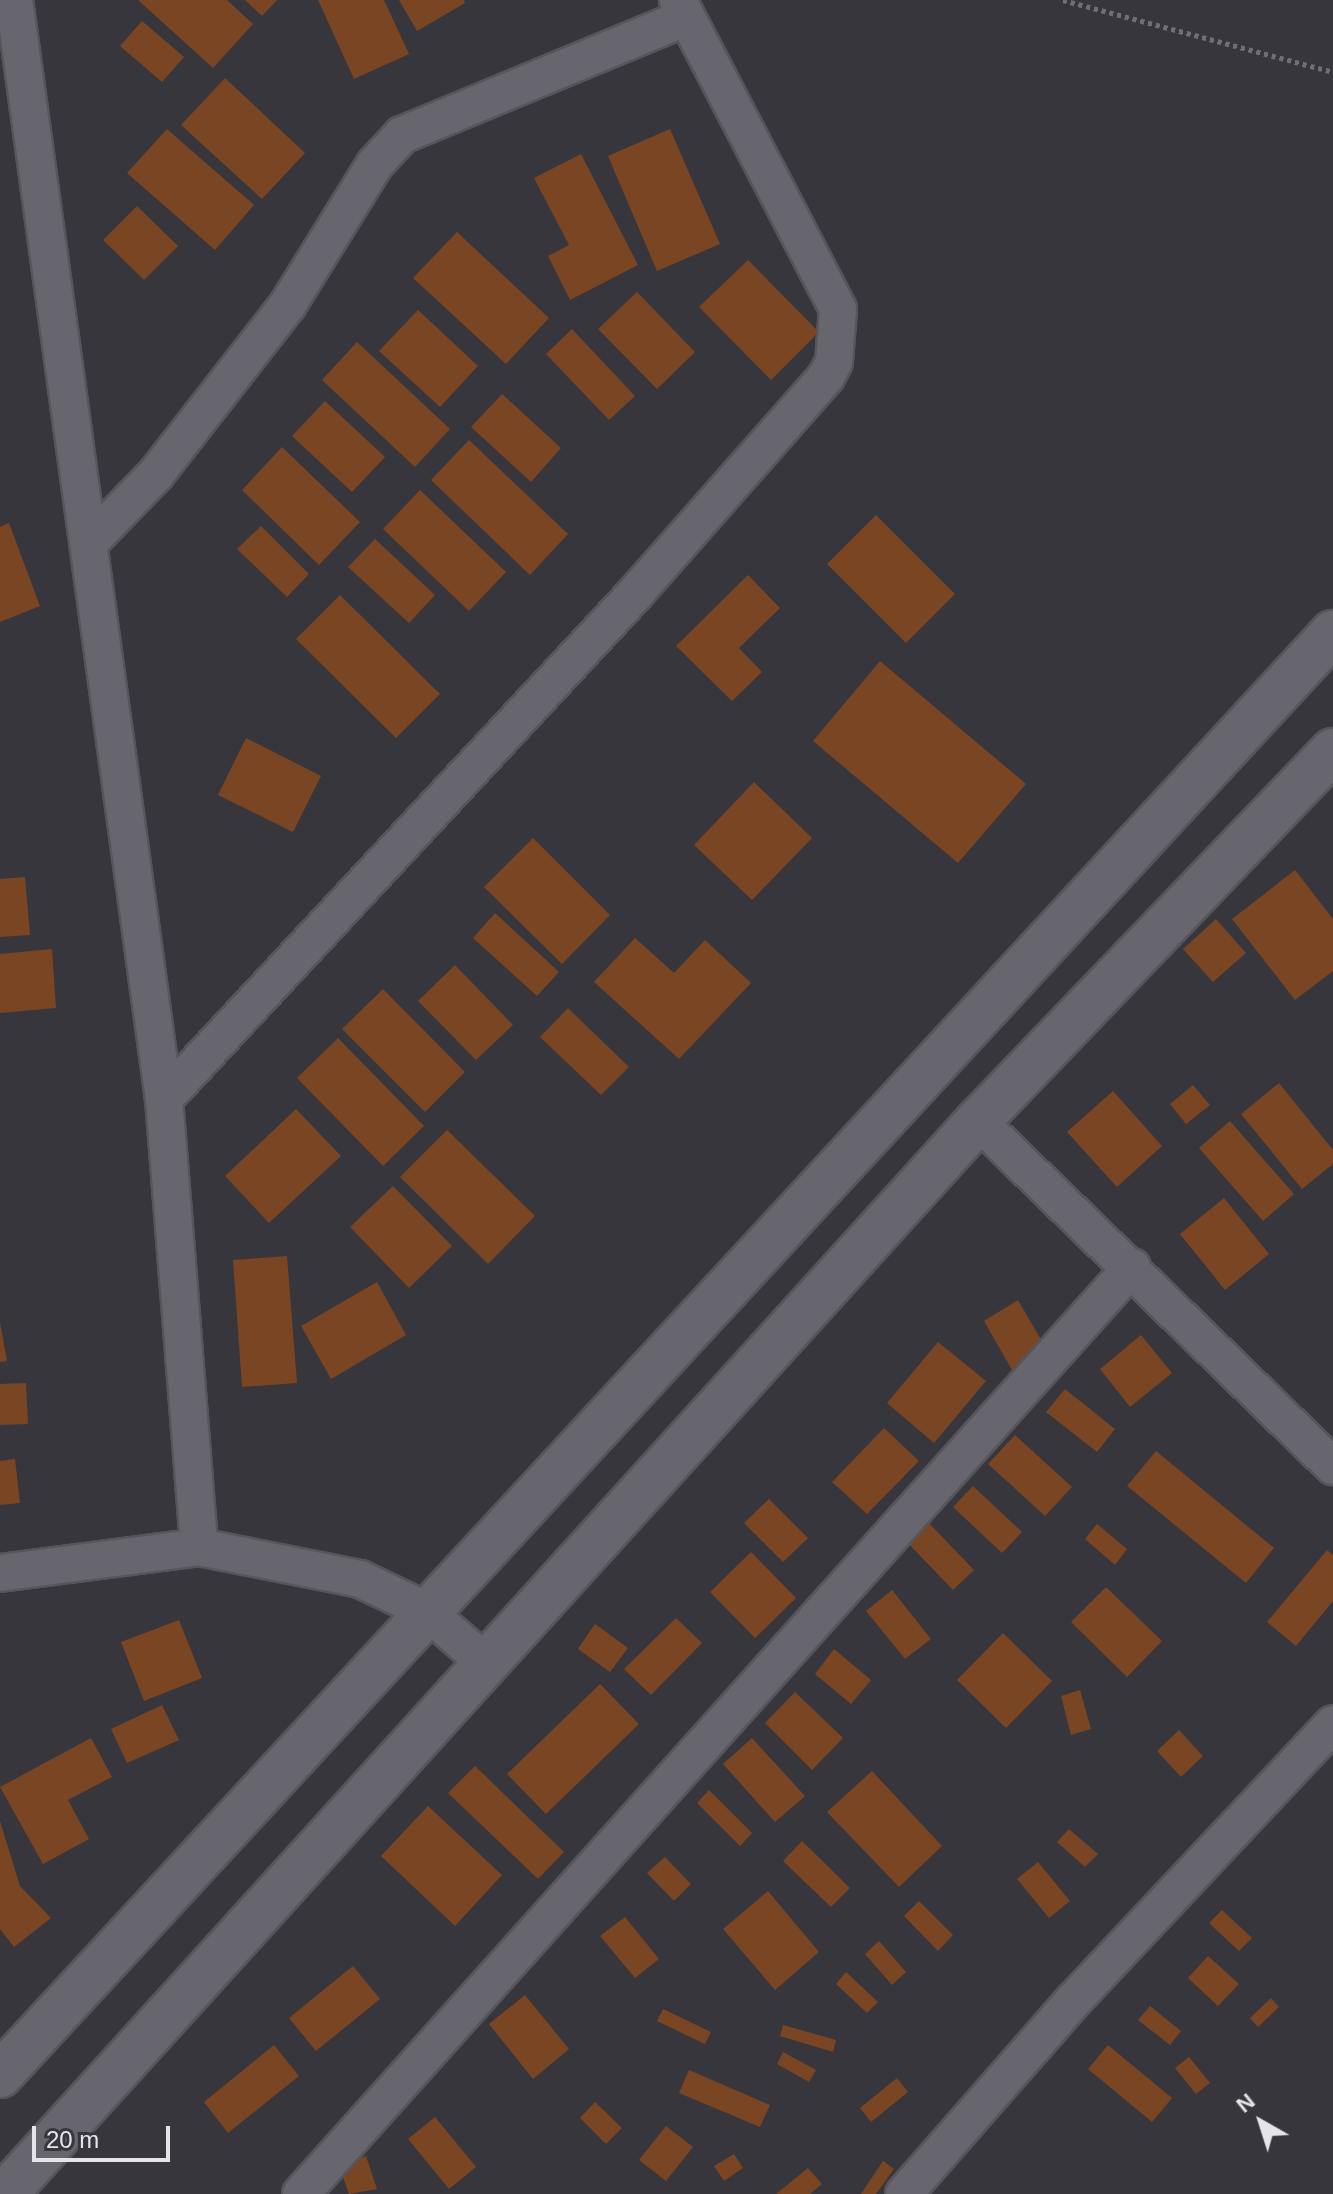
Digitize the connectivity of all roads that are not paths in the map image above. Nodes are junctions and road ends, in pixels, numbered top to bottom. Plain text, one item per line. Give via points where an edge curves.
1 (14, 0) edge
2 (682, 9) edge
3 (92, 540) junction
4 (1333, 633) edge
5 (1333, 751) edge
6 (164, 1099) junction
7 (978, 1121) junction
8 (1132, 1267) junction
9 (1333, 1466) edge
10 (199, 1547) junction
11 (0, 1573) edge
12 (425, 1610) junction
13 (486, 1663) junction
14 (1333, 1724) edge
15 (0, 2075) edge
16 (5, 2194) edge
17 (301, 2194) edge
18 (904, 2194) edge

1 - 3 street
2 - 3 street via 402,135 375,164 278,318 156,474
2 - 6 street via 838,309 834,362 633,596
3 - 6 street
4 - 12 street
5 - 7 street
6 - 10 street
7 - 8 street
7 - 13 street
8 - 9 street
8 - 17 street
10 - 11 street
10 - 12 street via 360,1579
12 - 13 street
12 - 15 street
13 - 16 street
14 - 18 street via 1075,1999

